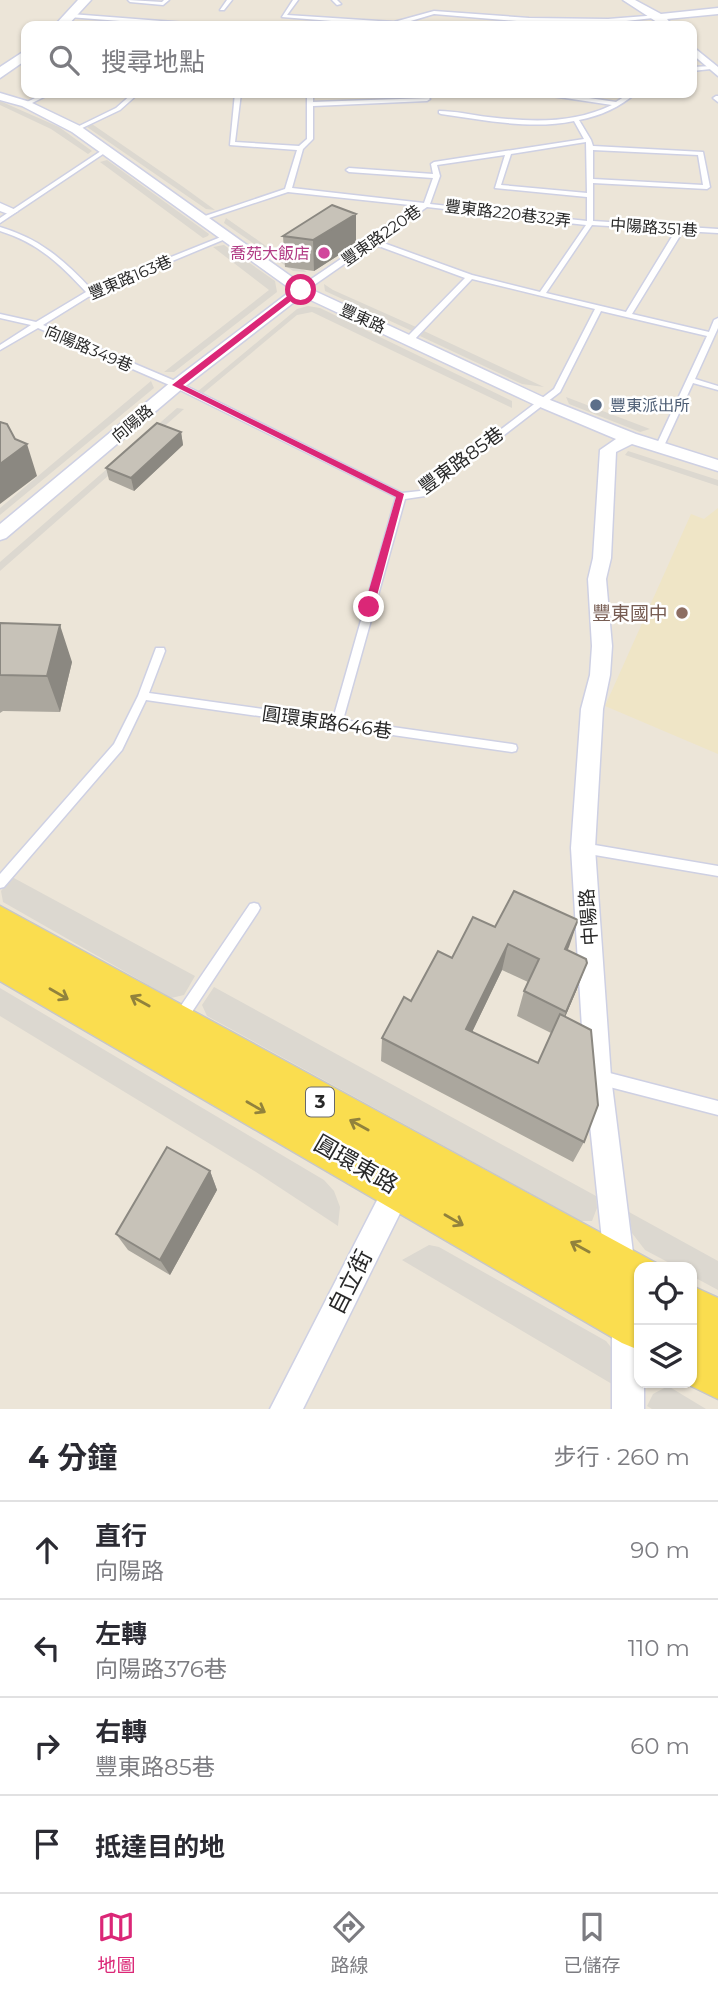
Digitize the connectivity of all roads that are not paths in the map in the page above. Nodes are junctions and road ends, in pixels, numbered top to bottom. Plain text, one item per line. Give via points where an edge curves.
1 (85, 0) edge
2 (167, 0) edge
3 (230, 0) edge
4 (296, 0) edge
5 (628, 0) edge
6 (131, 1) edge
7 (222, 9) dead end
8 (718, 11) edge
9 (467, 14) junction
10 (71, 16) junction
11 (659, 17) junction
12 (327, 19) joint
13 (463, 20) dead end
14 (66, 21) edge
15 (136, 21) edge
16 (354, 21) edge
17 (402, 21) edge
18 (514, 21) edge
19 (608, 21) edge
20 (663, 21) edge
21 (697, 53) edge
22 (21, 58) edge
23 (697, 69) edge
24 (716, 69) edge
25 (0, 74) edge
26 (0, 96) edge
27 (39, 98) edge
28 (130, 98) edge
29 (238, 98) edge
30 (310, 98) edge
31 (576, 98) edge
32 (628, 98) edge
33 (427, 99) dead end
34 (26, 104) junction
35 (311, 104) junction
36 (620, 105) junction
37 (441, 113) dead end
38 (575, 118) junction
39 (76, 129) junction
40 (589, 144) junction
41 (299, 148) junction
42 (106, 150) junction
43 (509, 152) junction
44 (349, 170) dead end
45 (437, 176) junction
46 (589, 181) junction
47 (288, 190) junction
48 (588, 195) junction
49 (427, 204) junction
50 (6, 209) edge
51 (204, 218) junction
52 (0, 221) edge
53 (590, 223) junction
54 (0, 229) edge
55 (680, 230) junction
56 (718, 231) edge
57 (228, 236) junction
58 (373, 241) junction
59 (470, 276) junction
60 (301, 290) junction
61 (90, 292) junction
62 (542, 294) junction
63 (599, 308) junction
64 (628, 315) junction
65 (0, 316) edge
66 (718, 320) edge
67 (35, 324) junction
68 (712, 335) junction
69 (410, 339) junction
70 (0, 348) edge
71 (689, 380) junction
72 (177, 385) junction
73 (718, 388) edge
74 (539, 401) junction
75 (630, 438) junction
76 (659, 448) junction
77 (718, 466) edge
78 (401, 496) junction
79 (1, 533) edge
80 (160, 650) dead end
81 (143, 696) junction
82 (337, 724) junction
83 (512, 747) dead end
84 (583, 848) junction
85 (718, 871) edge
86 (0, 883) edge
87 (254, 908) dead end
88 (0, 924) edge
89 (0, 960) edge
90 (178, 1022) junction
91 (598, 1077) junction
92 (718, 1108) edge
93 (406, 1172) junction
94 (631, 1298) edge
95 (697, 1313) edge
96 (718, 1325) edge
97 (697, 1362) edge
98 (718, 1374) edge
99 (286, 1409) edge
100 (628, 1409) edge

1 - 10 street
2 - 6 lane via 163,4
3 - 7 lane
4 - 12 lane via 284,16
5 - 11 street
8 - 11 street
9 - 13 lane
9 - 17 lane via 424,13
9 - 18 lane
10 - 14 street
10 - 15 lane
11 - 19 lane
11 - 20 street
12 - 16 lane
21 - 24 street
22 - 25 street
23 - 24 lane
26 - 34 street, 豐東路
27 - 34 lane
28 - 39 lane
29 - 41 lane via 232,144
30 - 35 lane
31 - 36 lane
32 - 36 lane
33 - 35 lane
34 - 39 street, 豐東路
35 - 41 lane via 310,139
36 - 38 lane
37 - 38 lane via 531,124
38 - 40 lane
39 - 42 street, 豐東路
40 - 43 lane
40 - 46 lane
40 - 46 lane via 701,153 707,187
41 - 47 lane
42 - 50 lane
42 - 51 street, 豐東路
43 - 45 lane via 434,164
43 - 48 lane via 496,187
44 - 45 lane
45 - 49 lane, 豐東路220巷
46 - 48 lane
47 - 49 lane, 豐東路220巷32弄
47 - 51 lane
48 - 53 lane
49 - 53 lane, 豐東路220巷32弄
49 - 58 lane, 豐東路220巷
50 - 52 lane
51 - 57 street, 豐東路
53 - 55 lane, 中陽路351巷
53 - 62 lane
54 - 61 lane via 28,237 64,263
55 - 56 lane, 中陽路351巷
55 - 64 lane
57 - 60 street, 豐東路
57 - 61 lane, 豐東路163巷
58 - 59 lane
58 - 60 lane, 豐東路220巷
59 - 62 lane
59 - 69 lane
60 - 69 street, 豐東路
60 - 72 street, 向陽路
61 - 67 lane, 豐東路163巷
62 - 63 lane
63 - 64 lane
63 - 74 lane, 豐東路85巷 via 557,390
64 - 68 lane
65 - 67 lane, 向陽路349巷
66 - 68 lane
67 - 70 lane, 豐東路163巷
67 - 72 lane, 向陽路349巷
68 - 71 lane
69 - 74 street, 豐東路
71 - 73 lane
71 - 76 lane
72 - 78 lane, 向陽路349巷
72 - 79 street, 向陽路
74 - 75 street, 豐東路
74 - 78 lane, 豐東路85巷 via 422,494
75 - 76 street, 豐東路
75 - 84 street, 中陽路 via 608,450 597,579 601,665 592,709
76 - 77 street, 豐東路
78 - 82 lane, 豐東路85巷
80 - 81 lane
81 - 82 lane, 圓環東路646巷
81 - 86 lane via 118,747
82 - 83 lane, 圓環東路646巷
84 - 85 lane
84 - 91 street, 中陽路
87 - 90 lane
90 -> 88 main road, 圓環東路 / 3
89 -> 93 main road, 圓環東路 / 3
93 -> 90 main road, 圓環東路 / 3
91 - 92 lane
91 - 94 street, 中陽路
93 - 94 main road, 圓環東路 / 3
93 - 99 street, 自立街
94 - 100 street, 中陽路
95 - 96 main road
97 - 98 main road

